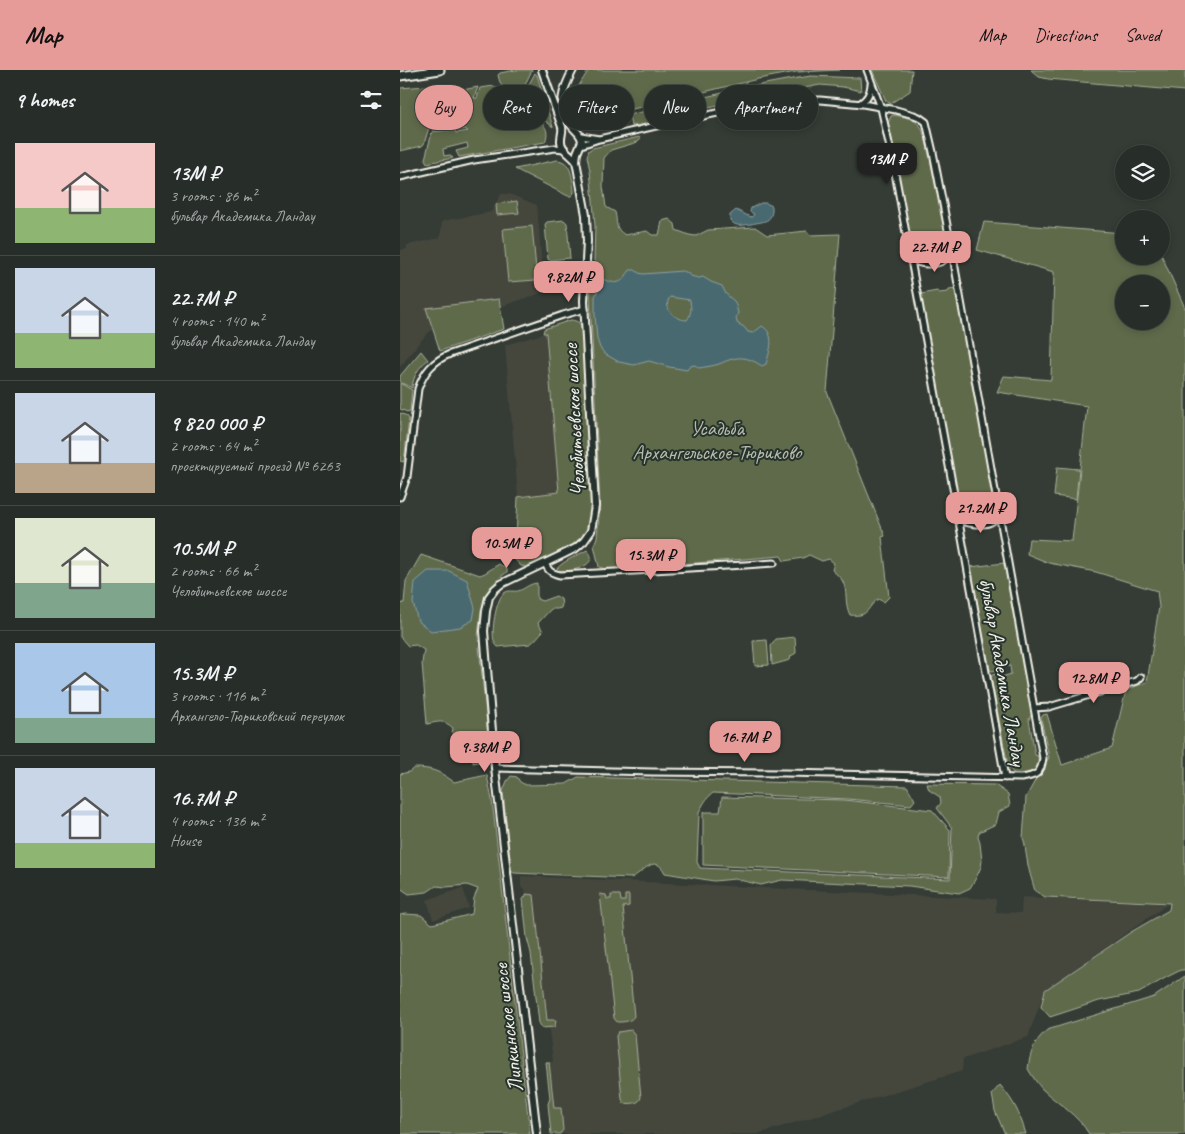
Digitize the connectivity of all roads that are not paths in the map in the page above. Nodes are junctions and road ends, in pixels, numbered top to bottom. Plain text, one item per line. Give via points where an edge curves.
1 (440, 70) edge
2 (542, 70) edge
3 (573, 70) edge
4 (866, 70) edge
5 (400, 76) edge
6 (871, 82) junction
7 (859, 104) junction
8 (881, 108) junction
9 (580, 134) junction
10 (561, 138) junction
11 (600, 139) junction
12 (580, 147) junction
13 (555, 148) junction
14 (565, 150) junction
15 (576, 161) junction
16 (400, 177) edge
17 (952, 251) junction
18 (911, 259) junction
19 (585, 309) junction
20 (400, 497) edge
21 (1000, 513) junction
22 (958, 518) junction
23 (544, 563) junction
24 (774, 563) dead end
25 (1141, 677) dead end
26 (1034, 708) junction
27 (496, 768) junction
28 (1005, 778) junction
29 (512, 919) joint
30 (537, 1134) edge

1 - 5 main road
2 - 10 street via 562,127
3 - 9 street, Челобитьевское шоссе via 562,98 570,124
4 - 6 street, бульвар Академика Ландау
6 - 7 street via 870,93
6 - 8 street, бульвар Академика Ландау
7 - 8 street
7 - 11 street via 781,101
8 - 17 street, бульвар Академика Ландау via 919,116 926,122
8 - 18 street, бульвар Академика Ландау
9 - 10 street via 570,130
9 - 11 street
9 - 12 street, Челобитьевское шоссе
10 - 13 street
10 - 14 street
11 - 12 street
12 - 14 street via 574,152
12 - 15 street, Челобитьевское шоссе
13 - 14 street
13 - 16 street via 474,160
14 - 15 street
15 - 19 street, Челобитьевское шоссе via 586,215
17 - 18 street via 941,262 921,264
17 - 21 street, бульвар Академика Ландау
18 - 22 street, бульвар Академика Ландау
19 - 20 street via 444,356 426,370 418,389 407,478
19 - 23 street, Челобитьевское шоссе via 594,520 591,531 576,548
21 - 22 street via 993,521 984,524 967,523
21 - 26 street, бульвар Академика Ландау
22 - 28 street, бульвар Академика Ландау
23 - 24 street via 547,570 560,575
23 - 27 street, Челобитьевское шоссе via 494,589 486,611 484,631
25 - 26 street via 1137,681 1049,707
26 - 28 street, бульвар Академика Ландау via 1043,758 1041,769 1029,777
27 - 28 street
27 - 29 street, Челобитьевское шоссе
29 - 30 street, Липкинское шоссе

